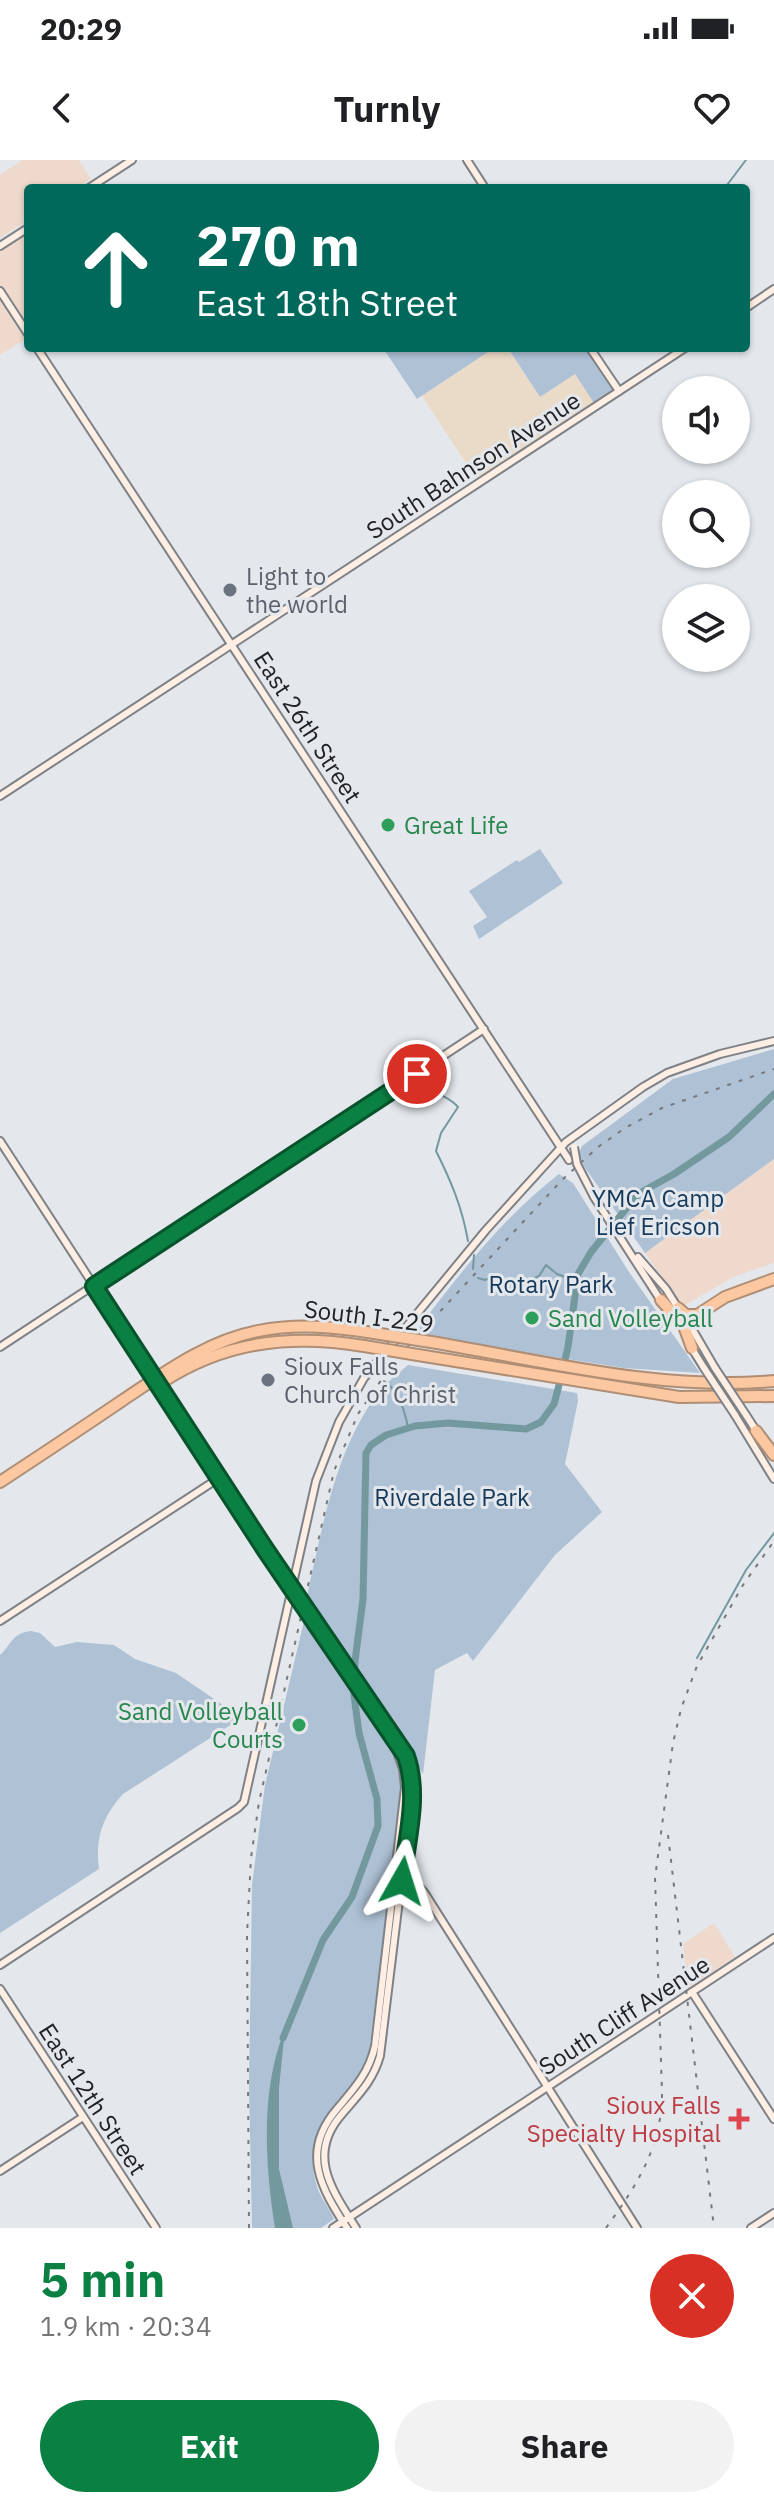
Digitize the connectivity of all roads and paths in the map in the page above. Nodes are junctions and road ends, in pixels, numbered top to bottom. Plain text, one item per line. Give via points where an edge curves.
1 (132, 160) edge
2 (467, 160) edge
3 (95, 184) edge
4 (482, 184) edge
5 (24, 231) edge
6 (0, 246) edge
7 (774, 289) edge
8 (0, 291) edge
9 (750, 305) edge
10 (24, 328) edge
11 (40, 352) edge
12 (593, 352) edge
13 (679, 352) edge
14 (619, 391) junction
15 (232, 644) junction
16 (0, 796) edge
17 (484, 1029) junction
18 (774, 1041) edge
19 (576, 1135) junction
20 (0, 1141) edge
21 (561, 1147) junction
22 (594, 1197) junction
23 (627, 1246) junction
24 (774, 1281) edge
25 (94, 1286) junction
26 (661, 1300) junction
27 (678, 1308) junction
28 (701, 1313) junction
29 (687, 1324) junction
30 (0, 1347) edge
31 (692, 1348) junction
32 (774, 1381) edge
33 (774, 1397) edge
34 (756, 1431) junction
35 (774, 1455) edge
36 (774, 1463) edge
37 (219, 1478) junction
38 (774, 1479) edge
39 (0, 1482) edge
40 (0, 1491) edge
41 (291, 1586) junction
42 (0, 1621) edge
43 (398, 1881) junction
44 (774, 1938) edge
45 (0, 1965) edge
46 (0, 1989) edge
47 (692, 1992) junction
48 (547, 2087) junction
49 (83, 2117) junction
50 (774, 2119) edge
51 (0, 2171) edge
52 (318, 2172) junction
53 (320, 2183) junction
54 (360, 2210) junction
55 (774, 2213) edge
56 (351, 2225) edge
57 (156, 2228) edge
58 (332, 2228) edge
59 (637, 2228) edge
60 (751, 2228) edge

1 - 3 main road
2 - 4 main road
5 - 6 main road
7 - 9 main road
8 - 10 main road
11 - 15 main road, East 26th Street
12 - 14 main road
13 - 14 main road, South Bahnson Avenue
14 - 15 main road, South Bahnson Avenue
15 - 16 main road, South Bahnson Avenue
15 - 17 main road, East 26th Street
17 - 21 main road, East 26th Street
17 - 25 main road
18 - 19 main road via 667,1073
19 - 21 main road
19 - 22 main road, bridge via 577,1164
20 - 25 main road
21 - 22 main road, East 26th Street, bridge
21 - 41 main road via 470,1248 352,1398 319,1471
22 - 23 main road, East 26th Street
23 - 26 main road, East 26th Street
23 - 27 main road, East 26th Street
24 - 28 highway via 743,1289
24 - 29 highway
25 - 30 main road
25 - 37 main road, bridge
26 - 29 highway
26 - 31 main road, East 26th Street
27 - 28 highway via 686,1315
27 - 29 main road, East 26th Street
28 - 29 highway
29 - 31 highway
29 - 34 main road, East 26th Street, bridge
31 - 38 main road, East 26th Street, bridge
32 - 39 highway, South I-229, bridge via 685,1382 374,1333 293,1326 217,1344 174,1366
33 - 40 highway, South I-229, bridge via 695,1398 364,1346 278,1340 211,1356 167,1379
34 - 35 highway
34 - 36 main road, East 26th Street
37 - 41 main road
37 - 42 main road
41 - 43 main road via 406,1756 412,1781
41 - 45 main road via 246,1794 238,1808
43 - 48 main road via 420,1887
43 - 52 main road via 373,2055 359,2084 325,2127
43 - 56 main road via 380,2056 365,2088 334,2124 325,2149 328,2181
44 - 47 main road, South Cliff Avenue
46 - 49 main road, East 12th Street
47 - 48 main road, South Cliff Avenue
47 - 50 main road
48 - 54 main road, South Cliff Avenue
48 - 59 main road
49 - 51 main road
49 - 57 main road, East 12th Street
52 - 53 main road
52 - 56 main road
53 - 56 main road
53 - 58 main road via 336,2217
54 - 56 main road, South Cliff Avenue
54 - 56 main road
55 - 60 main road
56 - 58 main road, South Cliff Avenue

